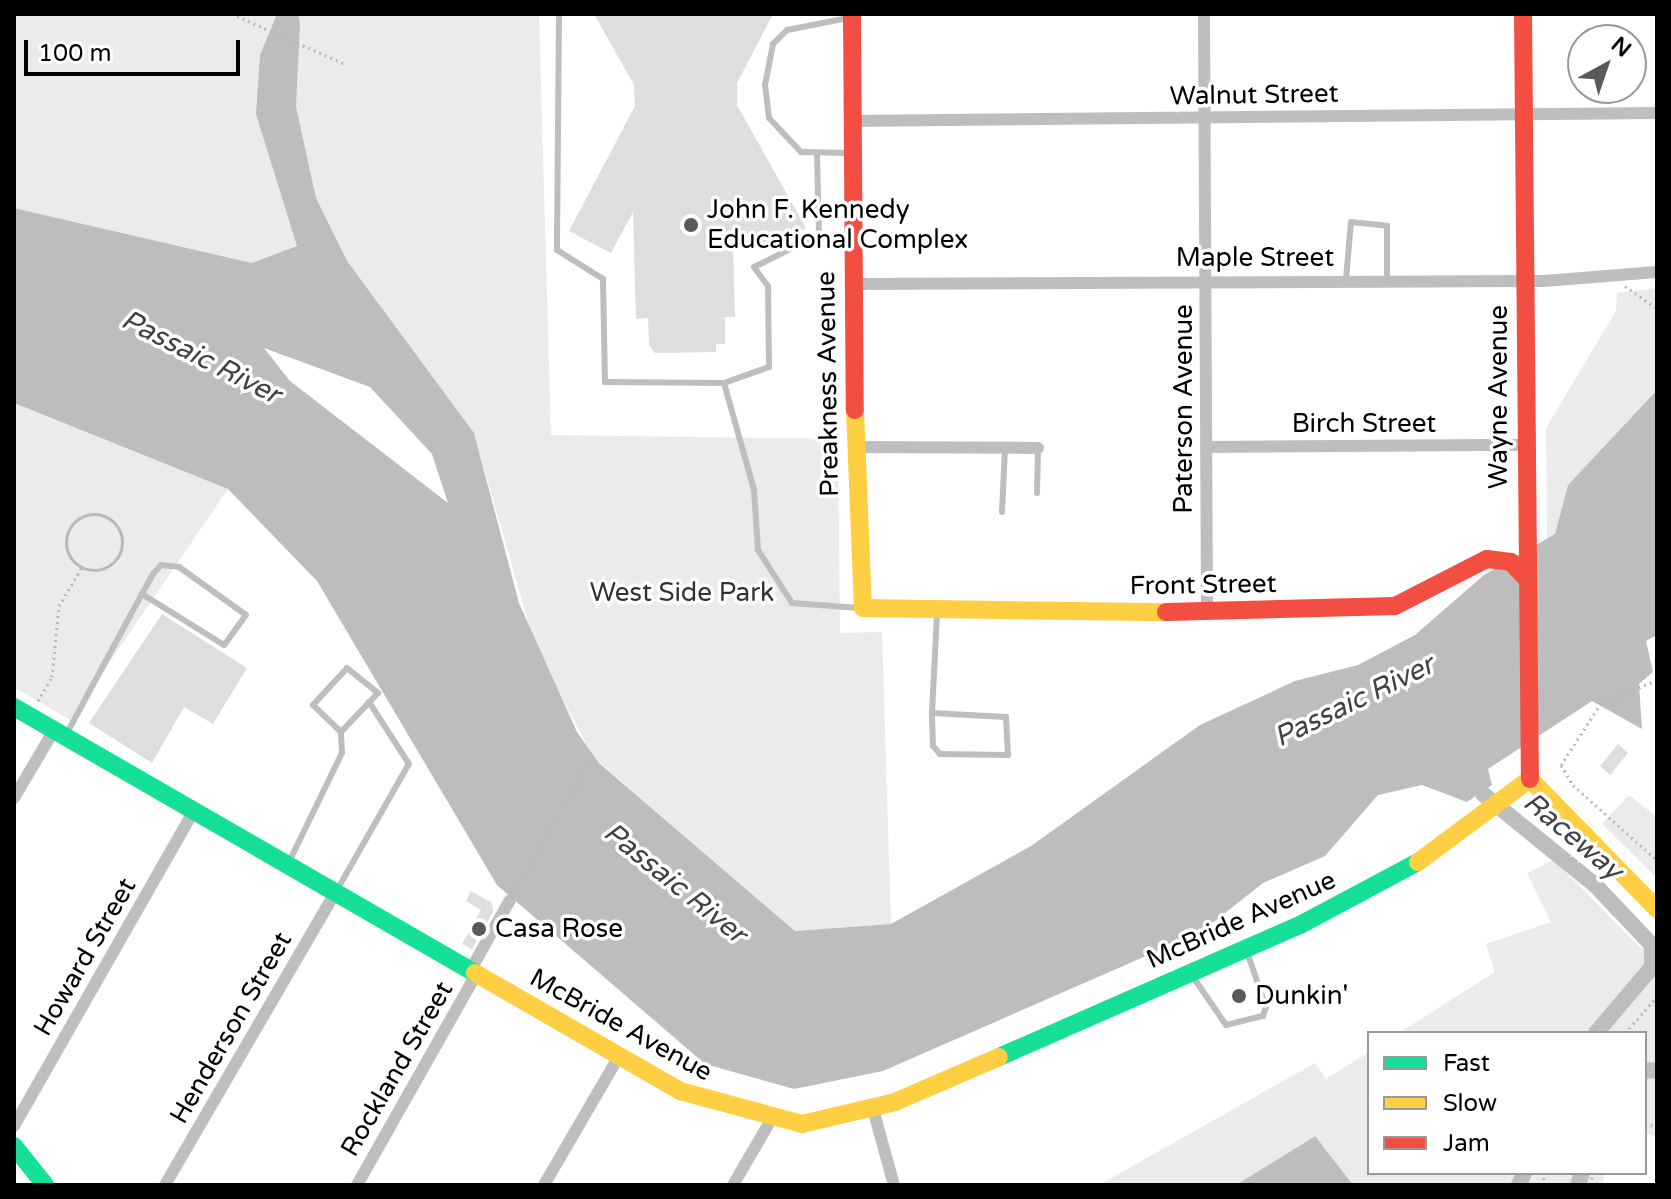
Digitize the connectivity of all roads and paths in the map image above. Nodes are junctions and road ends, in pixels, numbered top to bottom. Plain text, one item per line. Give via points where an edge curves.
1 (559, 14) edge
2 (1204, 14) edge
3 (1523, 14) edge
4 (237, 16) edge
5 (852, 16) edge
6 (345, 64) dead end
7 (1657, 113) edge
8 (1523, 114) junction
9 (1205, 118) junction
10 (851, 121) junction
11 (852, 153) junction
12 (817, 154) junction
13 (1657, 272) edge
14 (1621, 277) junction
15 (1525, 278) junction
16 (1346, 279) junction
17 (1387, 279) junction
18 (1206, 280) junction
19 (852, 284) junction
20 (1657, 308) edge
21 (724, 383) junction
22 (1523, 445) junction
23 (856, 447) junction
24 (1206, 447) junction
25 (1005, 448) junction
26 (1038, 448) joint
27 (1037, 493) dead end
28 (1002, 512) dead end
29 (82, 567) junction
30 (1526, 578) junction
31 (142, 594) junction
32 (863, 608) junction
33 (1207, 611) junction
34 (937, 615) junction
35 (1657, 680) edge
36 (369, 702) junction
37 (22, 711) edge
38 (932, 713) junction
39 (341, 732) junction
40 (60, 733) junction
41 (593, 757) dead end
42 (1530, 779) junction
43 (14, 798) edge
44 (194, 811) junction
45 (1657, 860) edge
46 (287, 865) junction
47 (335, 893) junction
48 (510, 900) joint
49 (1657, 909) edge
50 (1245, 947) junction
51 (1189, 971) junction
52 (473, 973) junction
53 (1657, 997) edge
54 (1627, 1031) edge
55 (619, 1056) junction
56 (873, 1109) junction
57 (771, 1120) junction
58 (14, 1126) edge
59 (14, 1146) edge
60 (26, 1167) junction
61 (36, 1185) edge
62 (45, 1185) edge
63 (165, 1185) edge
64 (357, 1185) edge
65 (544, 1185) edge
66 (733, 1185) edge
67 (894, 1185) edge

1 - 21 lane via 557,250 603,279 605,382
2 - 9 street, Paterson Avenue
3 - 8 main road, Wayne Avenue
4 - 6 path
5 - 10 main road, Preakness Avenue
5 - 12 lane via 787,30 766,67 769,118 801,152
7 - 8 street, Walnut Street
8 - 9 street, Walnut Street
8 - 15 main road, Wayne Avenue
9 - 10 street, Walnut Street
9 - 18 street, Paterson Avenue
10 - 11 main road, Preakness Avenue
11 - 12 lane
11 - 19 main road, Preakness Avenue
12 - 21 lane via 819,235 754,267 768,286 769,367
13 - 14 street, Maple Street
14 - 15 street, Maple Street
14 - 20 path via 1628,292
15 - 17 street, Maple Street
15 - 22 main road, Wayne Avenue
16 - 17 street, Maple Street
16 - 17 lane via 1351,222 1387,226
16 - 18 street, Maple Street
18 - 19 street, Maple Street
18 - 24 street, Paterson Avenue
19 - 23 main road, Preakness Avenue
21 - 32 lane via 754,490 758,550 792,603
22 - 24 street, Birch Street
22 - 30 main road, Wayne Avenue
23 - 25 street
23 - 32 main road, Preakness Avenue
24 - 33 street, Paterson Avenue
25 - 26 street
25 - 28 lane
26 - 27 lane
29 - 29 path via 106,567 119,554 121,535 108,517 84,515 68,531 68,553
29 - 37 path via 59,606 52,677
30 - 33 main road, Front Street via 1498,558 1476,563 1395,606
30 - 42 main road, Wayne Avenue
31 - 31 lane via 224,645 246,615 171,564 161,565
31 - 40 lane
32 - 34 main road, Front Street
33 - 34 main road, Front Street
34 - 38 lane
35 - 45 path via 1601,703 1561,765 1573,785
36 - 39 lane
36 - 39 lane via 378,693 347,668 313,705
36 - 47 lane via 409,764
37 - 40 main road, McBride Avenue
38 - 38 lane via 933,746 940,754 1008,755 1006,717
39 - 46 lane via 339,766
40 - 43 street
40 - 44 main road, McBride Avenue
41 - 48 path
42 - 49 main road
42 - 50 main road, McBride Avenue via 1395,879
44 - 46 main road, McBride Avenue
44 - 58 street, Howard Street
46 - 47 main road, McBride Avenue
47 - 52 main road, McBride Avenue
47 - 63 street, Henderson Street
48 - 52 street, Rockland Street
50 - 51 main road, McBride Avenue
50 - 51 lane via 1263,1016 1226,1025 1205,1005
51 - 56 main road, McBride Avenue
52 - 55 main road, McBride Avenue
52 - 64 street, Rockland Street
53 - 54 path
55 - 57 main road, McBride Avenue via 715,1106
55 - 65 street
56 - 57 main road, McBride Avenue via 802,1124
56 - 67 street
57 - 66 street
59 - 60 main road
60 - 61 street
60 - 62 main road

